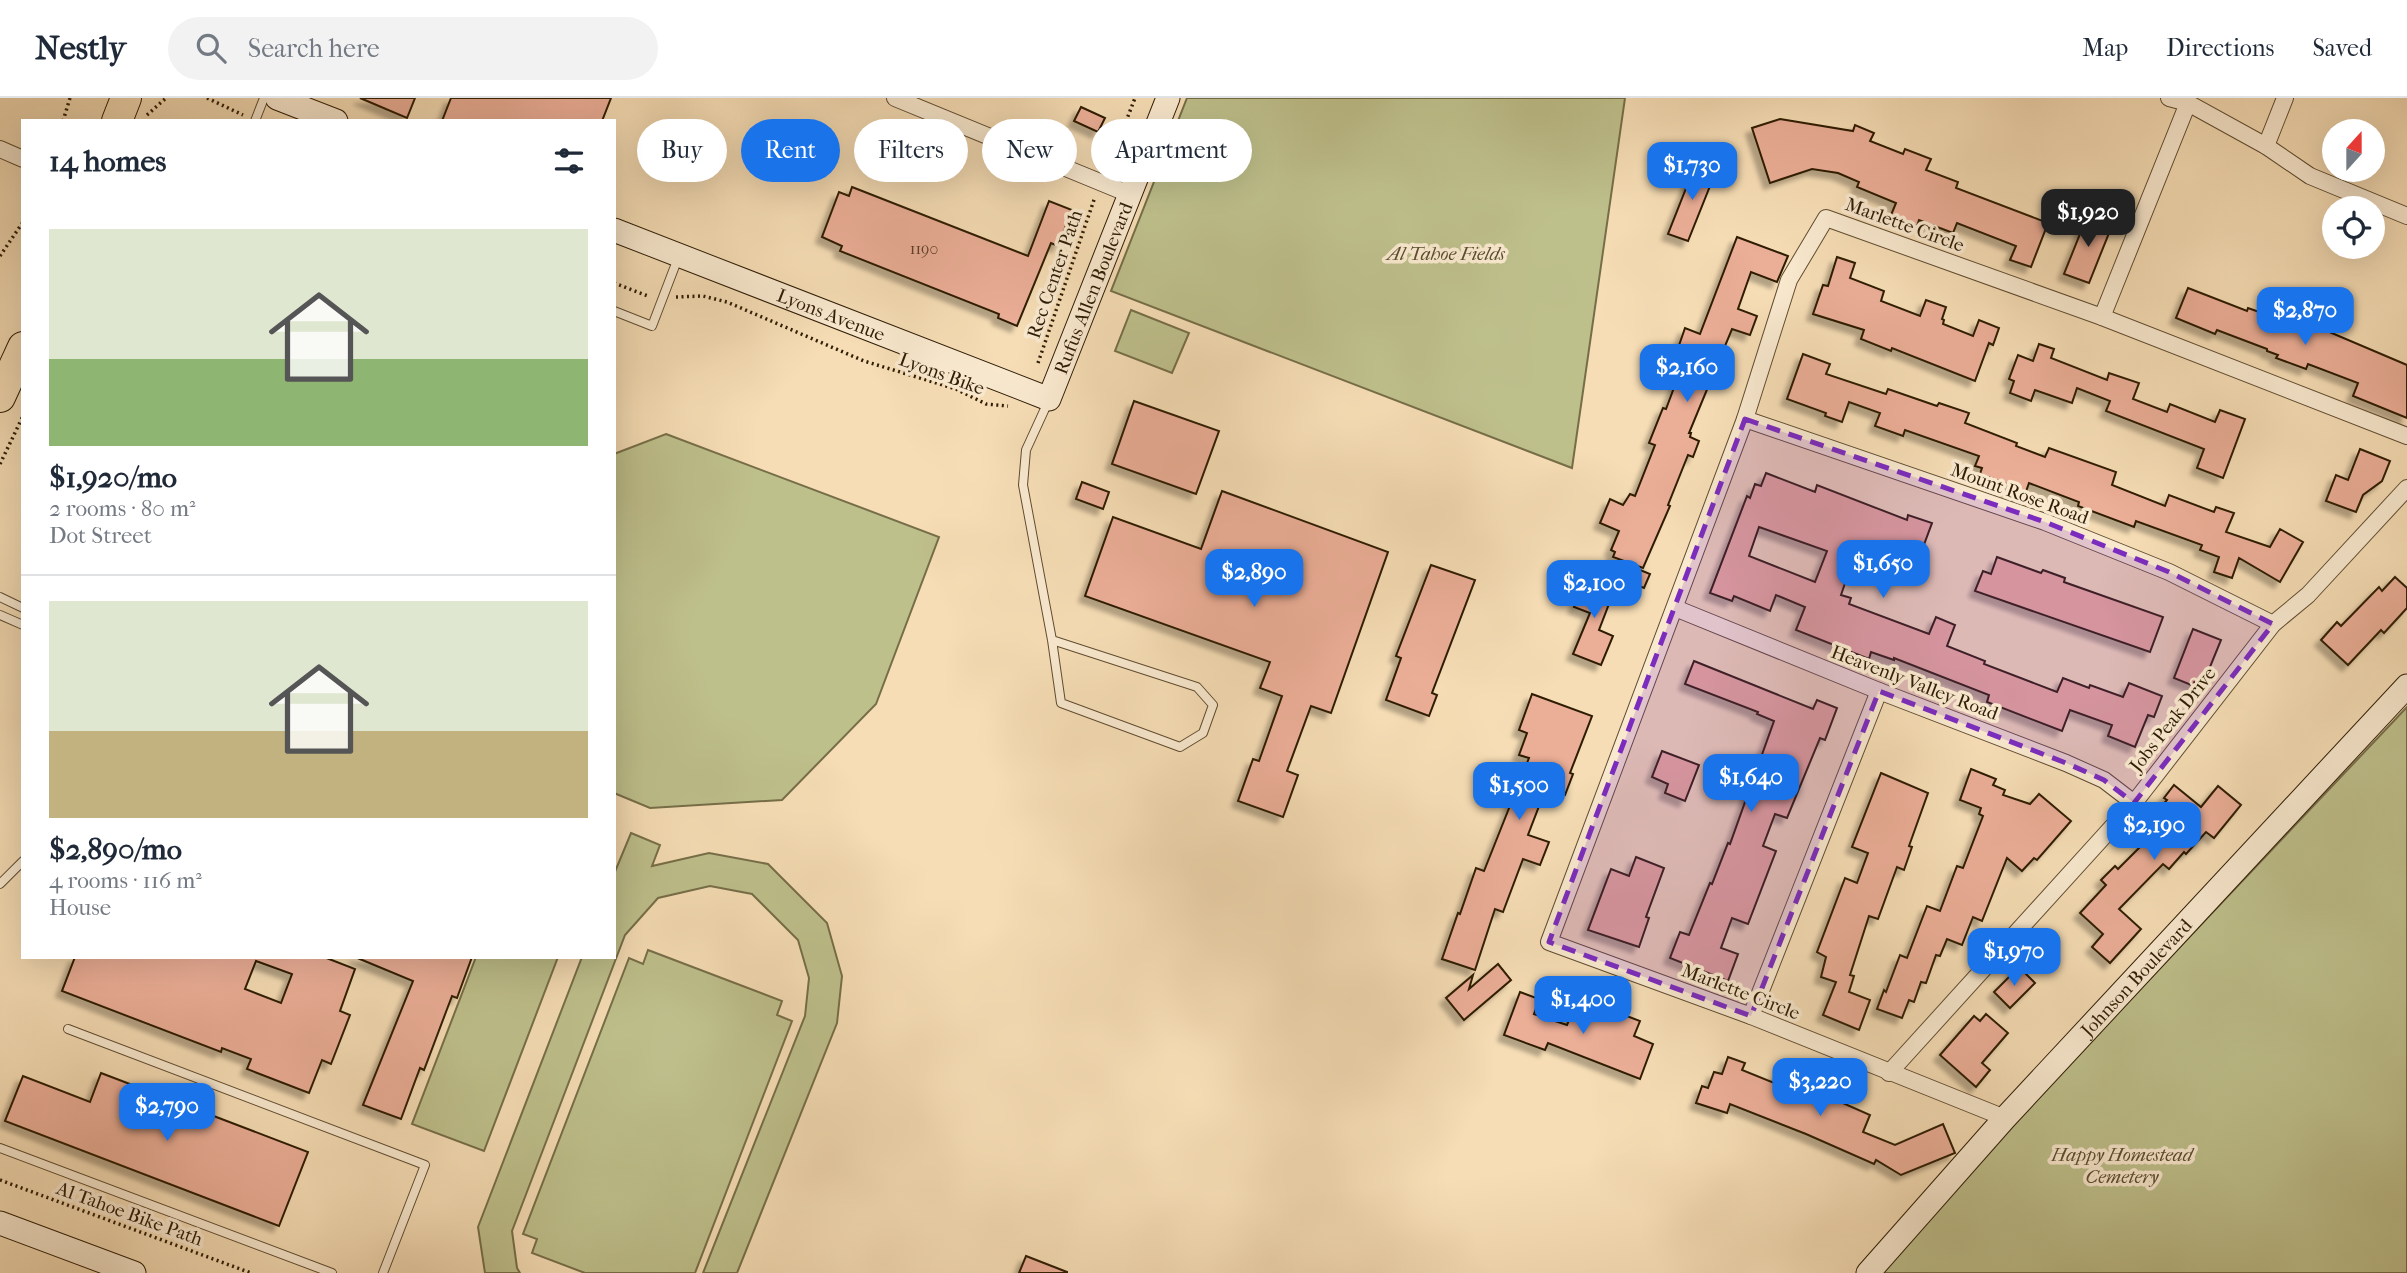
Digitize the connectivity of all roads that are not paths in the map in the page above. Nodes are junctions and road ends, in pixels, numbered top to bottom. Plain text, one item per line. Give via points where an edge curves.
1 (126, 98) edge
2 (264, 98) edge
3 (277, 98) edge
4 (895, 98) edge
5 (1168, 98) edge
6 (2169, 98) edge
7 (2285, 98) edge
8 (2188, 103) junction
9 (118, 119) edge
10 (251, 119) edge
11 (331, 119) edge
12 (2266, 146) junction
13 (0, 149) edge
14 (21, 158) edge
15 (1129, 194) junction
16 (2407, 216) edge
17 (616, 231) edge
18 (679, 255) junction
19 (616, 312) edge
20 (2102, 317) junction
21 (21, 351) edge
22 (0, 397) edge
23 (1049, 399) junction
24 (1745, 419) junction
25 (2407, 436) edge
26 (2407, 488) edge
27 (0, 597) edge
28 (21, 607) edge
29 (1675, 608) junction
30 (0, 615) edge
31 (21, 624) edge
32 (2273, 624) junction
33 (1052, 640) junction
34 (2407, 686) edge
35 (1879, 691) junction
36 (2134, 803) junction
37 (21, 864) edge
38 (0, 884) edge
39 (1751, 1016) junction
40 (68, 1029) dead end
41 (1889, 1073) junction
42 (2005, 1118) junction
43 (0, 1148) edge
44 (0, 1223) edge
45 (129, 1272) edge
46 (332, 1273) edge
47 (383, 1273) edge
48 (1868, 1273) edge

1 - 9 highway
2 - 10 lane
3 - 11 street
4 - 15 street
5 - 15 street, Rufus Allen Boulevard
6 - 8 street
7 - 12 street
8 - 12 street
8 - 20 street
12 - 16 street via 2310,176
13 - 14 street
15 - 23 street, Rufus Allen Boulevard
17 - 18 street, Lyons Avenue
18 - 19 lane via 652,326
18 - 23 street, Lyons Avenue
20 - 24 street, Marlette Circle via 1826,219 1790,280
20 - 25 street, Marlette Circle
21 - 22 highway
23 - 33 lane via 1026,450 1023,485
24 - 29 street, Marlette Circle
24 - 32 street, Mount Rose Road via 2045,522 2169,572
26 - 32 street, Jobs Peak Drive via 2308,595
27 - 28 lane
29 - 35 street, Heavenly Valley Road
29 - 39 street, Marlette Circle via 1549,942
30 - 31 lane
32 - 36 street, Jobs Peak Drive
33 - 33 lane via 1061,703 1180,747 1203,733 1213,705 1197,687
34 - 42 street, Johnson Boulevard
35 - 36 street, Heavenly Valley Road via 2066,763 2104,780
35 - 39 street
36 - 41 street, Jobs Peak Drive
37 - 38 lane
39 - 41 street, Marlette Circle
40 - 47 lane via 425,1165
41 - 42 street, Marlette Circle
42 - 48 street, Johnson Boulevard
43 - 46 lane
44 - 45 street

